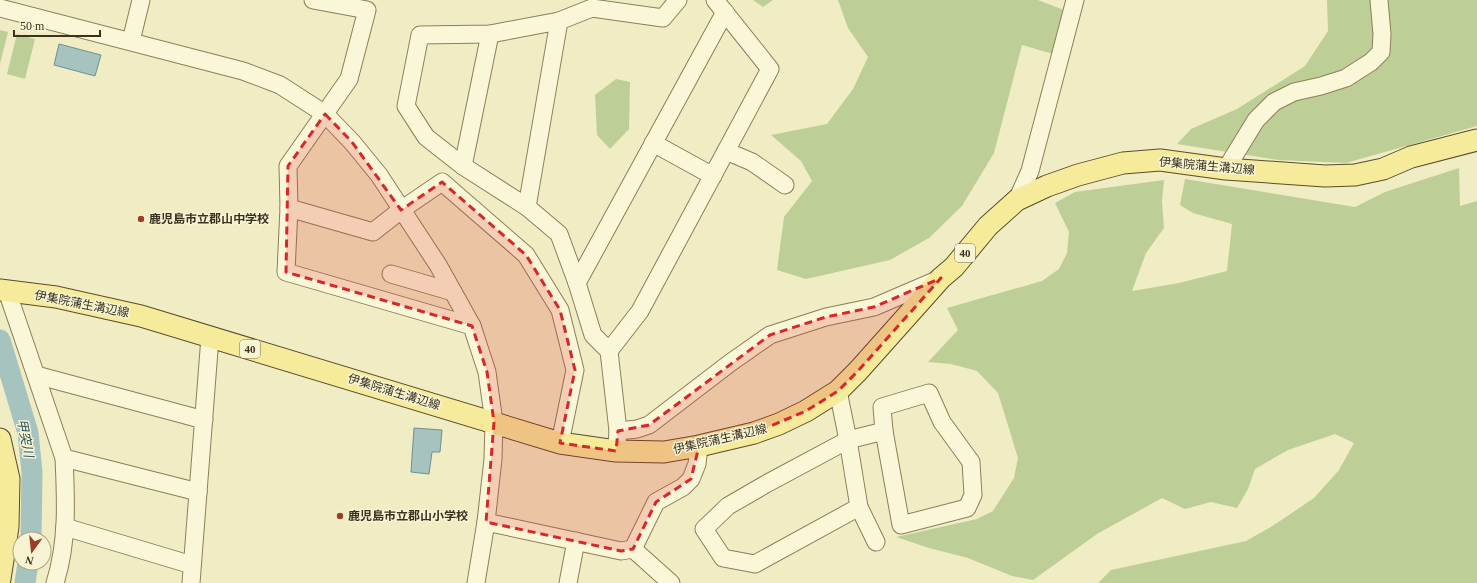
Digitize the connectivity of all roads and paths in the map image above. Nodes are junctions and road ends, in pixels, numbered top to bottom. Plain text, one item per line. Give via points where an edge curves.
1 (142, 0) edge
2 (313, 0) edge
3 (678, 0) edge
4 (1075, 0) edge
5 (1379, 0) edge
6 (720, 6) edge
7 (0, 8) edge
8 (559, 20) junction
9 (490, 34) junction
10 (131, 41) junction
11 (325, 114) junction
12 (1477, 140) edge
13 (653, 143) junction
14 (726, 151) junction
15 (463, 166) junction
16 (1226, 169) junction
17 (713, 176) junction
18 (785, 185) dead end
19 (1017, 200) junction
20 (527, 207) junction
21 (289, 208) junction
22 (401, 210) junction
23 (391, 274) dead end
24 (941, 278) junction
25 (577, 283) junction
26 (3, 290) edge
27 (453, 292) junction
28 (472, 326) junction
29 (210, 338) junction
30 (609, 351) junction
31 (36, 375) junction
32 (838, 391) junction
33 (204, 420) junction
34 (494, 422) junction
35 (884, 432) junction
36 (0, 440) edge
37 (848, 440) junction
38 (617, 441) junction
39 (560, 443) junction
40 (699, 446) junction
41 (64, 458) junction
42 (198, 492) junction
43 (859, 507) junction
44 (486, 522) junction
45 (65, 527) junction
46 (576, 540) junction
47 (876, 542) dead end
48 (633, 549) junction
49 (192, 566) junction
50 (0, 579) edge
51 (55, 583) edge
52 (191, 583) edge
53 (476, 583) edge
54 (568, 583) edge
55 (671, 583) edge

1 - 10 street
2 - 11 street via 367,10 349,80
3 - 8 street via 663,18 592,8
4 - 19 street via 1030,170
5 - 16 street via 1382,34 1380,52 1371,62 1346,78 1294,92 1274,102 1256,120
6 - 13 street
6 - 14 street via 770,69
7 - 10 street
8 - 9 street
8 - 20 street
9 - 15 street
9 - 15 street via 420,35 406,106 426,137
10 - 11 street via 243,71 280,85
11 - 21 street via 288,166
11 - 22 street via 357,148
12 - 16 main road, 伊集院蒲生溝辺線 / 40 via 1411,157 1383,169 1354,175 1325,176
13 - 17 street
13 - 25 street
14 - 17 street
14 - 18 street via 752,162
15 - 20 street
16 - 19 main road, 伊集院蒲生溝辺線 / 40 via 1160,160 1123,163 1078,175
17 - 30 street via 640,311
19 - 24 main road, 伊集院蒲生溝辺線 / 40 via 988,226 954,267
20 - 25 street via 559,234
21 - 22 street via 373,232
21 - 28 street via 286,272
22 - 27 street
22 - 39 street via 442,182 526,255 560,310 575,370
23 - 27 street
24 - 32 main road, 伊集院蒲生溝辺線 / 40 via 878,351
24 - 38 street via 874,307 826,317 770,335 649,425
25 - 30 street via 593,335
26 - 29 main road, 伊集院蒲生溝辺線 / 40 via 91,304 141,316
26 - 31 street
27 - 28 street
28 - 34 street via 487,372
29 - 33 street
29 - 34 main road, 伊集院蒲生溝辺線 / 40
30 - 38 street
31 - 33 street
31 - 41 street
32 - 37 street
32 - 40 main road, 伊集院蒲生溝辺線 / 40 via 806,412 779,424 754,433
33 - 42 street
34 - 39 main road, 伊集院蒲生溝辺線 / 40
34 - 44 street
35 - 35 street via 901,525 966,508 972,495 971,462 942,422 929,393 882,407
35 - 37 street
36 - 50 main road via 9,479 8,527
37 - 43 street
37 - 43 street via 728,506 704,529 723,558 755,564
38 - 39 main road, 伊集院蒲生溝辺線 / 40
38 - 40 main road, 伊集院蒲生溝辺線 / 40 via 664,452
40 - 48 street via 697,464 691,479 683,487 656,502
41 - 42 street
41 - 45 street
42 - 49 street
43 - 47 street
44 - 46 street
44 - 53 street
45 - 49 street
45 - 51 street via 62,563
46 - 48 street via 621,551
46 - 54 street
48 - 55 street
49 - 52 street

